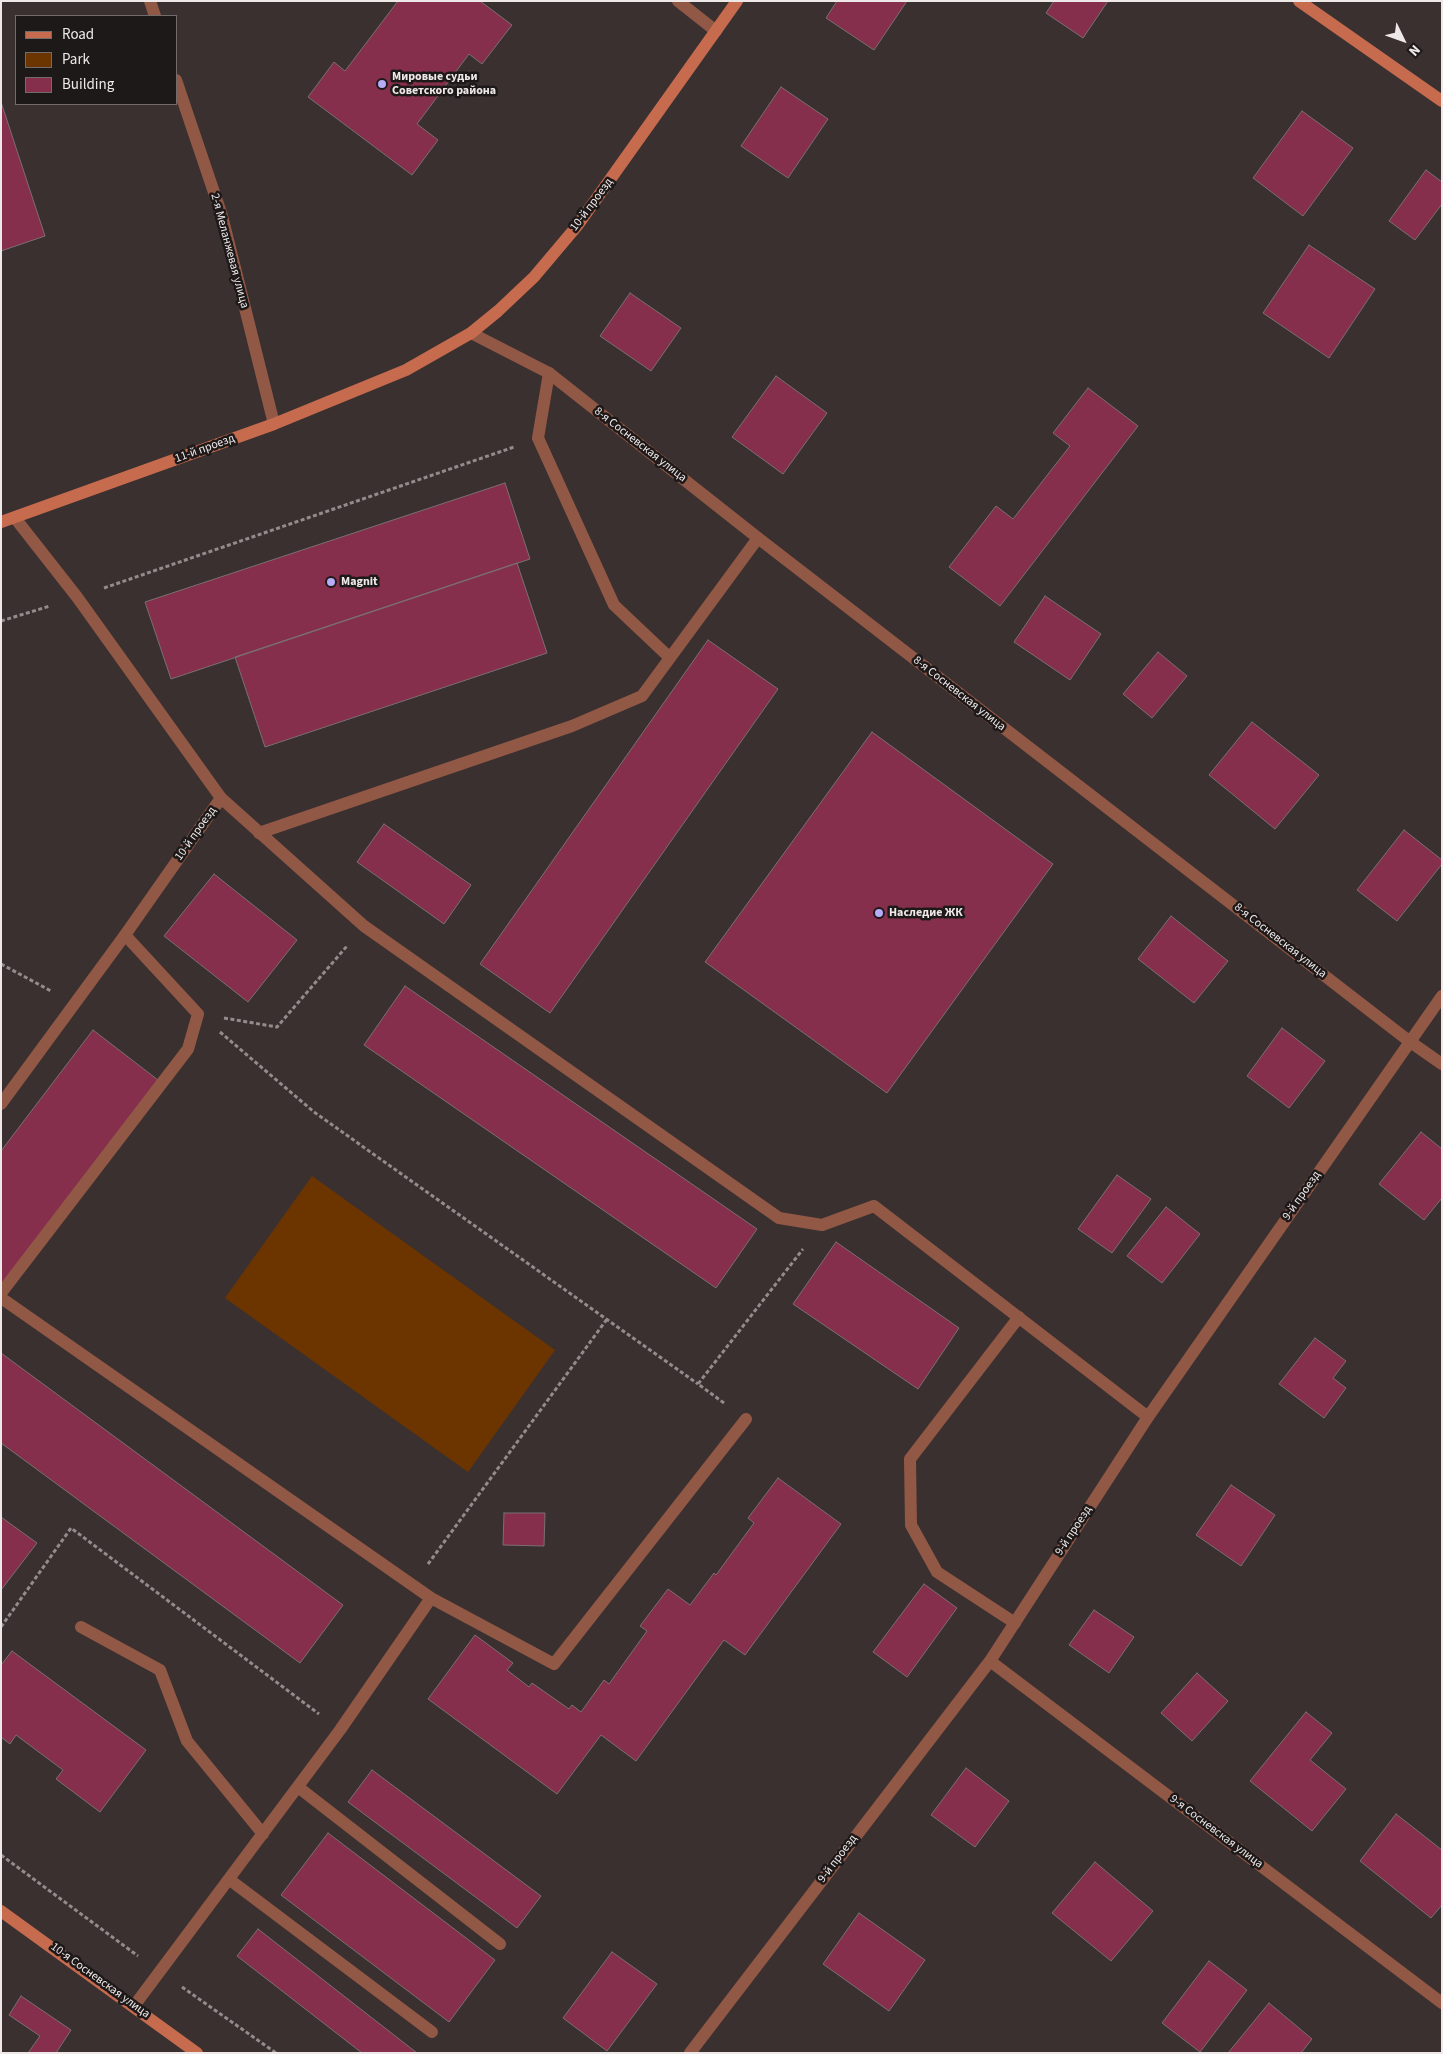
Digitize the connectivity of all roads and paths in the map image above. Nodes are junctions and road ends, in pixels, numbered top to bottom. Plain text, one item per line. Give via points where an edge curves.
1 (150, 1) edge
2 (678, 1) edge
3 (737, 1) edge
4 (1299, 1) edge
5 (155, 15) edge
6 (716, 31) junction
7 (178, 86) edge
8 (1442, 101) edge
9 (471, 333) junction
10 (406, 370) joint
11 (549, 373) junction
12 (274, 424) junction
13 (538, 438) junction
14 (15, 518) junction
15 (1, 522) edge
16 (758, 538) junction
17 (77, 597) junction
18 (1, 622) edge
19 (669, 657) junction
20 (221, 798) junction
21 (259, 833) junction
22 (364, 926) junction
23 (125, 934) junction
24 (1, 964) edge
25 (1442, 996) edge
26 (75, 1003) junction
27 (198, 1014) junction
28 (1409, 1041) junction
29 (1442, 1064) edge
30 (1, 1104) edge
31 (822, 1225) junction
32 (1, 1293) edge
33 (1, 1298) edge
34 (1019, 1317) junction
35 (607, 1319) junction
36 (698, 1384) junction
37 (1148, 1417) junction
38 (746, 1419) joint
39 (413, 1584) junction
40 (431, 1598) junction
41 (1015, 1623) junction
42 (81, 1626) dead end
43 (1, 1627) edge
44 (990, 1661) junction
45 (340, 1730) junction
46 (298, 1787) junction
47 (263, 1834) junction
48 (230, 1880) junction
49 (1, 1911) edge
50 (500, 1944) dead end
51 (1442, 2003) edge
52 (134, 2006) junction
53 (432, 2032) dead end
54 (197, 2053) edge
55 (690, 2053) edge

1 - 5 street
2 - 6 street
3 - 6 street, 10-й проезд
4 - 8 street
6 - 9 street, 10-й проезд via 578,226 534,277
7 - 12 street, 2-я Меланжевая улица via 222,216
9 - 10 street, 10-й проезд
9 - 11 street, 8-я Сосневская улица
10 - 12 street, 11-й проезд
11 - 13 street
11 - 16 street, 8-я Сосневская улица
12 - 14 street, 11-й проезд
13 - 17 path
13 - 19 street via 614,605
14 - 15 street, 11-й проезд
14 - 17 street, 10-й проезд
16 - 19 street
16 - 28 street, 8-я Сосневская улица
17 - 18 path
17 - 20 street, 10-й проезд
19 - 21 street via 642,696 572,726
20 - 21 street
20 - 23 street, 10-й проезд
21 - 22 street
22 - 27 path via 277,1027
22 - 31 street via 778,1218
23 - 26 street, 10-й проезд
23 - 27 street
24 - 26 path
25 - 28 street, 9-й проезд
26 - 30 street, 10-й проезд
27 - 32 street via 188,1049
27 - 35 path via 314,1112
28 - 29 street, 8-я Сосневская улица
28 - 37 street, 9-й проезд
31 - 34 street via 874,1206
31 - 36 path
33 - 39 street
34 - 37 street
34 - 41 street via 910,1459 911,1525 937,1572
35 - 36 path
35 - 39 path
36 - 38 path
37 - 41 street, 9-й проезд
38 - 40 street via 554,1664
39 - 40 street
40 - 45 street
41 - 44 street, 9-й проезд
42 - 47 street via 160,1670 187,1741
43 - 45 path via 71,1528
44 - 51 street, 9-я Сосневская улица
44 - 55 street, 9-й проезд
45 - 46 street
46 - 47 street
46 - 50 street
47 - 48 street
48 - 52 street
48 - 53 street
49 - 52 street, 10-я Сосневская улица
52 - 54 street, 10-я Сосневская улица

